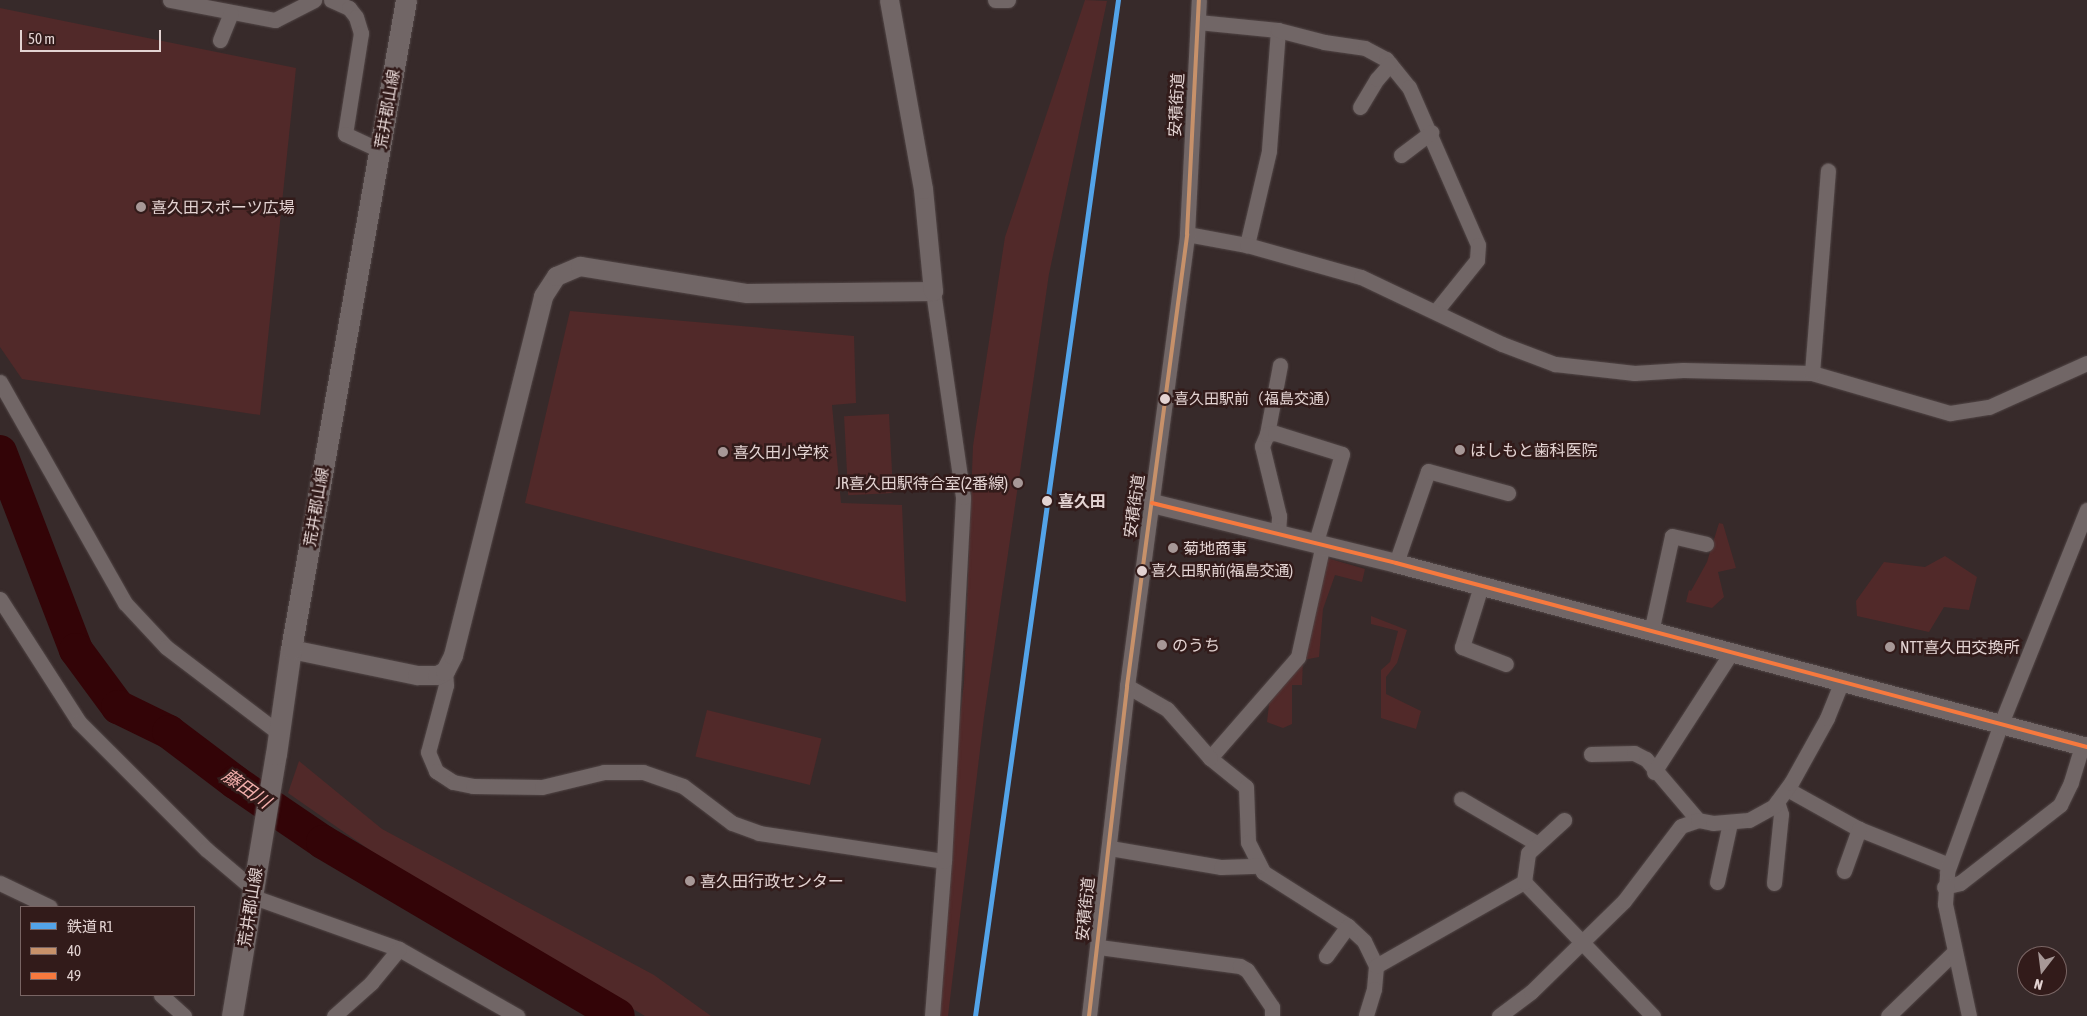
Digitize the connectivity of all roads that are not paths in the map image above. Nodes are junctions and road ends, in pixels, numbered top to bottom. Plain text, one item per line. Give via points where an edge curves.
1 (170, 0) edge
2 (314, 0) edge
3 (331, 0) edge
4 (406, 0) edge
5 (889, 0) edge
6 (995, 0) edge
7 (1008, 0) edge
8 (1199, 0) edge
9 (231, 13) junction
10 (1198, 22) junction
11 (1278, 30) junction
12 (220, 40) dead end
13 (1390, 64) junction
14 (1360, 108) dead end
15 (1430, 132) junction
16 (379, 150) junction
17 (1401, 155) dead end
18 (1828, 171) dead end
19 (1187, 234) junction
20 (1247, 245) junction
21 (933, 291) junction
22 (1436, 311) junction
23 (2087, 363) edge
24 (1280, 365) dead end
25 (1812, 373) junction
26 (0, 382) edge
27 (1266, 434) junction
28 (1508, 494) dead end
29 (1152, 503) junction
30 (2087, 510) edge
31 (1278, 532) junction
32 (1319, 543) junction
33 (1706, 544) dead end
34 (1396, 563) junction
35 (1481, 586) junction
36 (0, 599) edge
37 (1651, 632) junction
38 (290, 650) junction
39 (1731, 653) junction
40 (1506, 664) dead end
41 (445, 671) junction
42 (1841, 683) junction
43 (1127, 686) junction
44 (2000, 726) junction
45 (279, 733) junction
46 (2084, 747) edge
47 (1591, 754) dead end
48 (1210, 758) junction
49 (1654, 772) junction
50 (1787, 789) junction
51 (1462, 799) dead end
52 (1777, 802) junction
53 (1564, 820) dead end
54 (1698, 820) junction
55 (1730, 823) junction
56 (1860, 829) junction
57 (1536, 843) junction
58 (1110, 848) junction
59 (944, 862) junction
60 (1949, 865) junction
61 (1259, 866) junction
62 (1844, 871) dead end
63 (1524, 882) junction
64 (1716, 882) dead end
65 (0, 883) edge
66 (1774, 883) dead end
67 (253, 884) junction
68 (1944, 887) junction
69 (48, 906) edge
70 (1348, 926) junction
71 (1582, 941) junction
72 (1099, 947) junction
73 (399, 949) junction
74 (1955, 951) junction
75 (1326, 956) dead end
76 (1376, 966) junction
77 (162, 996) edge
78 (184, 1016) edge
79 (232, 1016) edge
80 (334, 1016) edge
81 (517, 1016) edge
82 (932, 1016) edge
83 (1089, 1016) edge
84 (1272, 1016) edge
85 (1366, 1016) edge
86 (1499, 1016) edge
87 (1653, 1016) edge
88 (1888, 1016) edge
89 (1969, 1016) edge

1 - 9 street
2 - 9 street via 275,20
3 - 16 street via 349,8 361,33 345,134
4 - 16 main road, 荒井郡山線
5 - 21 street via 923,189
6 - 7 street
8 - 10 street, 安積街道
9 - 12 street
10 - 11 street
10 - 19 street, 安積街道
11 - 13 street via 1365,48
11 - 20 street via 1269,151
13 - 14 street
13 - 15 street via 1409,87
15 - 17 street
15 - 22 street via 1478,245 1477,260
16 - 38 main road, 荒井郡山線
18 - 25 street
19 - 20 street
19 - 29 street, 安積街道
20 - 22 street via 1361,277
21 - 41 street via 748,292 580,266 556,276 543,296 453,655
21 - 59 street via 963,497
22 - 25 street via 1502,344 1555,364 1634,373 1683,370
23 - 25 street via 1998,404 1950,413
24 - 27 street
26 - 45 street via 125,603 166,647
27 - 31 street via 1262,446 1279,516
27 - 32 street via 1275,433 1342,454
28 - 34 street via 1428,471
29 - 31 street
29 - 43 street, 安積街道
30 - 44 street
31 - 32 street
32 - 34 street
32 - 48 street via 1298,657
33 - 37 street via 1672,536
34 - 35 street
35 - 37 street
35 - 40 street via 1462,647
36 - 67 street via 79,722 213,856
37 - 39 street
38 - 41 street via 417,675 438,675
38 - 45 main road, 荒井郡山線
39 - 42 street
39 - 49 street
41 - 59 street via 446,685 428,752 442,778 473,786 542,787 604,772 643,772 683,786 732,823 759,833
42 - 44 street
42 - 50 street via 1826,718
43 - 48 street via 1167,709
43 - 58 street, 安積街道
44 - 46 street
44 - 60 street
45 - 67 main road, 荒井郡山線
46 - 68 street via 2060,804 1960,883
47 - 49 street via 1634,753 1646,759
48 - 61 street via 1246,787 1247,836
49 - 54 street
50 - 52 street
50 - 56 street
51 - 57 street
52 - 55 street via 1762,815
52 - 66 street via 1781,814
53 - 57 street
54 - 55 street
54 - 71 street via 1688,821 1669,838 1634,888
55 - 64 street
56 - 60 street
56 - 62 street
57 - 63 street via 1528,853
58 - 61 street via 1221,867
58 - 72 street, 安積街道
59 - 82 street
60 - 68 street
61 - 70 street via 1284,888
63 - 71 street
63 - 76 street
65 - 69 street
67 - 73 street
67 - 79 main road, 荒井郡山線
68 - 74 street
70 - 75 street
70 - 76 street via 1364,940
71 - 86 street via 1531,992
71 - 87 street
72 - 83 street, 安積街道
72 - 84 street via 1240,966 1247,970 1272,1008
73 - 80 street via 371,983
73 - 81 street
74 - 88 street
74 - 89 street
76 - 85 street via 1374,989
77 - 78 street

